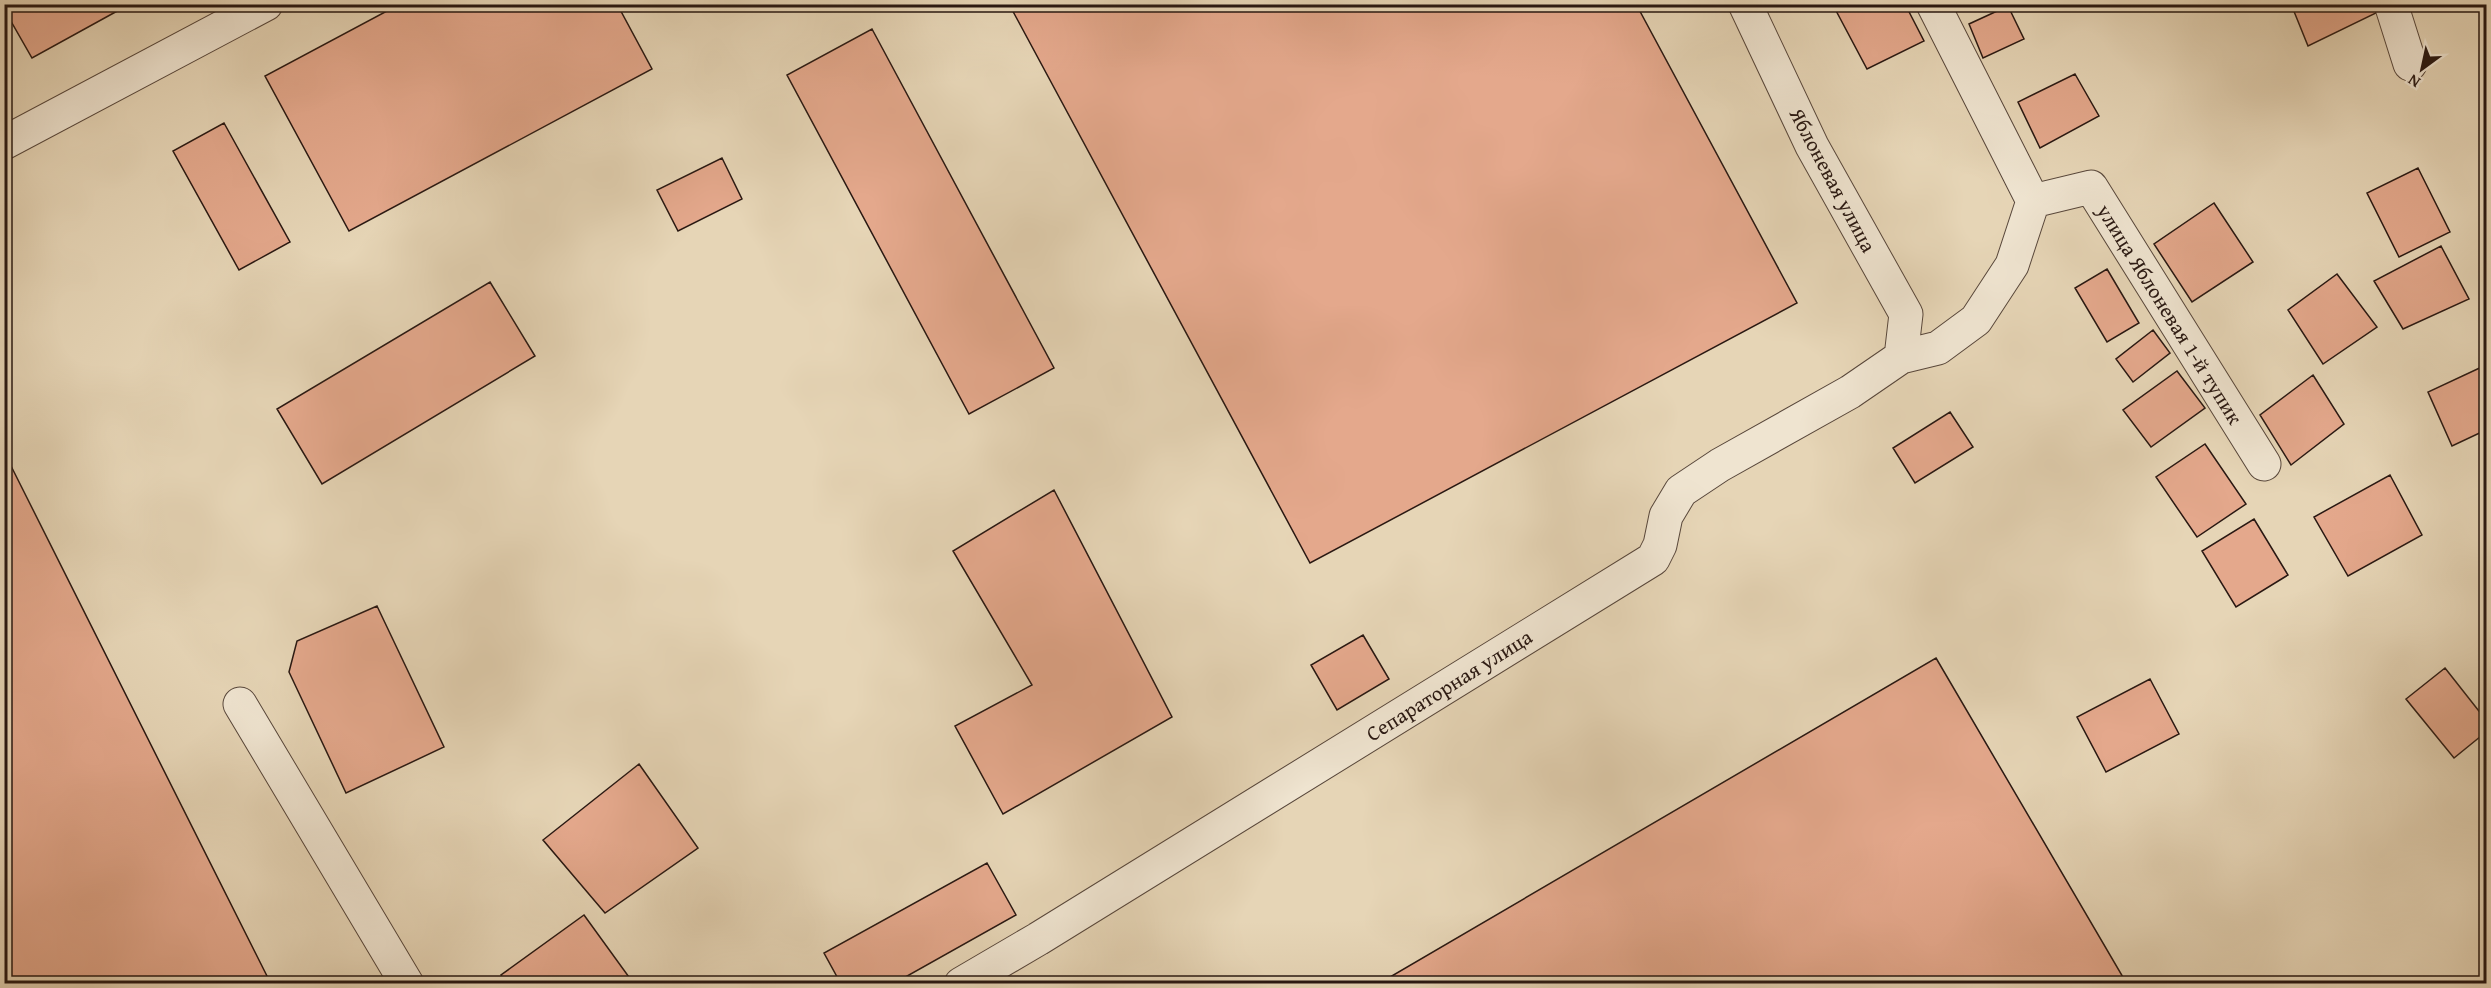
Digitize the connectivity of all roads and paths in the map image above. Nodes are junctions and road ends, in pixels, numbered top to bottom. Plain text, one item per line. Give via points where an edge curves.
1 (266, 4) edge
2 (1745, 4) edge
3 (1933, 4) edge
4 (2391, 4) edge
5 (2410, 64) dead end
6 (4, 143) edge
7 (2033, 201) junction
8 (1901, 357) junction
9 (2264, 464) dead end
10 (240, 704) dead end
11 (407, 984) edge
12 (961, 984) edge

1 - 6 street
2 - 8 street, Яблоневая улица via 1812,146 1906,314
3 - 7 street
4 - 5 street
7 - 8 street via 2012,265 1976,320 1938,348
7 - 9 street, улица Яблоневая 1-й тупик via 2091,187
8 - 12 street, Сепараторная улица via 1850,392 1681,491 1666,516 1653,559
10 - 11 street

